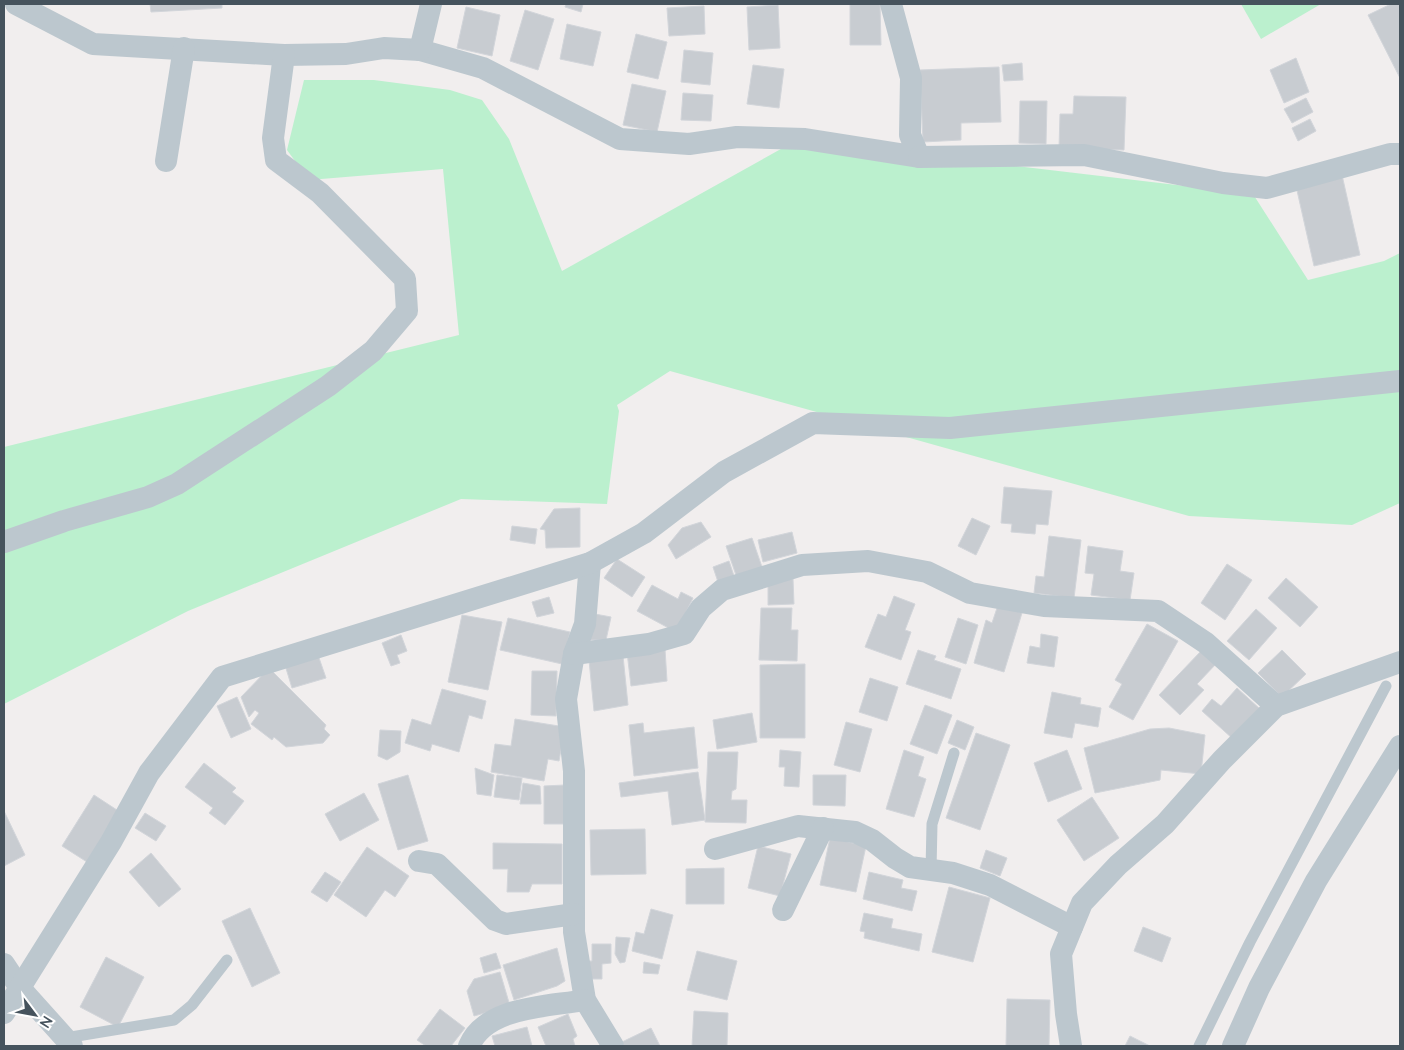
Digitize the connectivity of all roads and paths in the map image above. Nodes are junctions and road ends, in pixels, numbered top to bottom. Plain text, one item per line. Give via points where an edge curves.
1 (16, 4) edge
2 (431, 4) edge
3 (891, 4) edge
4 (184, 48) junction
5 (420, 50) junction
6 (284, 55) junction
7 (1400, 154) edge
8 (919, 157) junction
9 (166, 162) dead end
10 (1400, 381) edge
11 (4, 542) edge
12 (590, 563) junction
13 (574, 654) junction
14 (1400, 662) edge
15 (1386, 686) dead end
16 (1276, 706) junction
17 (1400, 746) edge
18 (954, 754) dead end
19 (823, 828) junction
20 (714, 848) dead end
21 (419, 861) dead end
22 (931, 870) junction
23 (783, 910) dead end
24 (574, 914) junction
25 (1072, 927) junction
26 (227, 960) dead end
27 (4, 964) edge
28 (20, 988) junction
29 (585, 1000) junction
30 (4, 1013) edge
31 (68, 1042) edge
32 (469, 1046) edge
33 (613, 1046) edge
34 (1071, 1046) edge
35 (1199, 1046) edge
36 (1233, 1046) edge

1 - 4 street via 92,44
2 - 5 street
3 - 8 street via 911,78 910,135
4 - 6 street
4 - 9 street
5 - 6 street via 384,48 346,54
5 - 8 street via 483,68 620,139 689,144 737,137 805,140
6 - 11 street via 273,138 276,160 320,193 405,279 407,311 373,351 328,386 178,484 148,497
7 - 8 street via 1267,188 1223,183 1084,155
10 - 12 street via 950,428 813,423 724,472 644,533
12 - 13 street via 585,624
12 - 28 street via 222,677 149,773 111,842
13 - 16 street via 649,644 684,634 701,608 722,590 740,584 802,565 868,561 927,572 970,593 1044,606 1158,611 1206,643
13 - 24 street via 566,699 574,771
14 - 16 street
15 - 35 lane via 1250,942
16 - 25 street via 1164,824 1082,903
17 - 36 street via 1316,881 1259,988
18 - 22 lane via 932,824
19 - 20 street via 798,826
19 - 22 street via 855,832 910,867
19 - 23 street
21 - 24 street via 437,864 495,920 506,924
22 - 25 street via 953,873 990,885
24 - 29 street
25 - 34 street via 1061,954
26 - 31 lane via 192,1005 174,1020
27 - 28 street
28 - 30 street
28 - 31 street
29 - 32 street via 499,1015 474,1033
29 - 33 street

